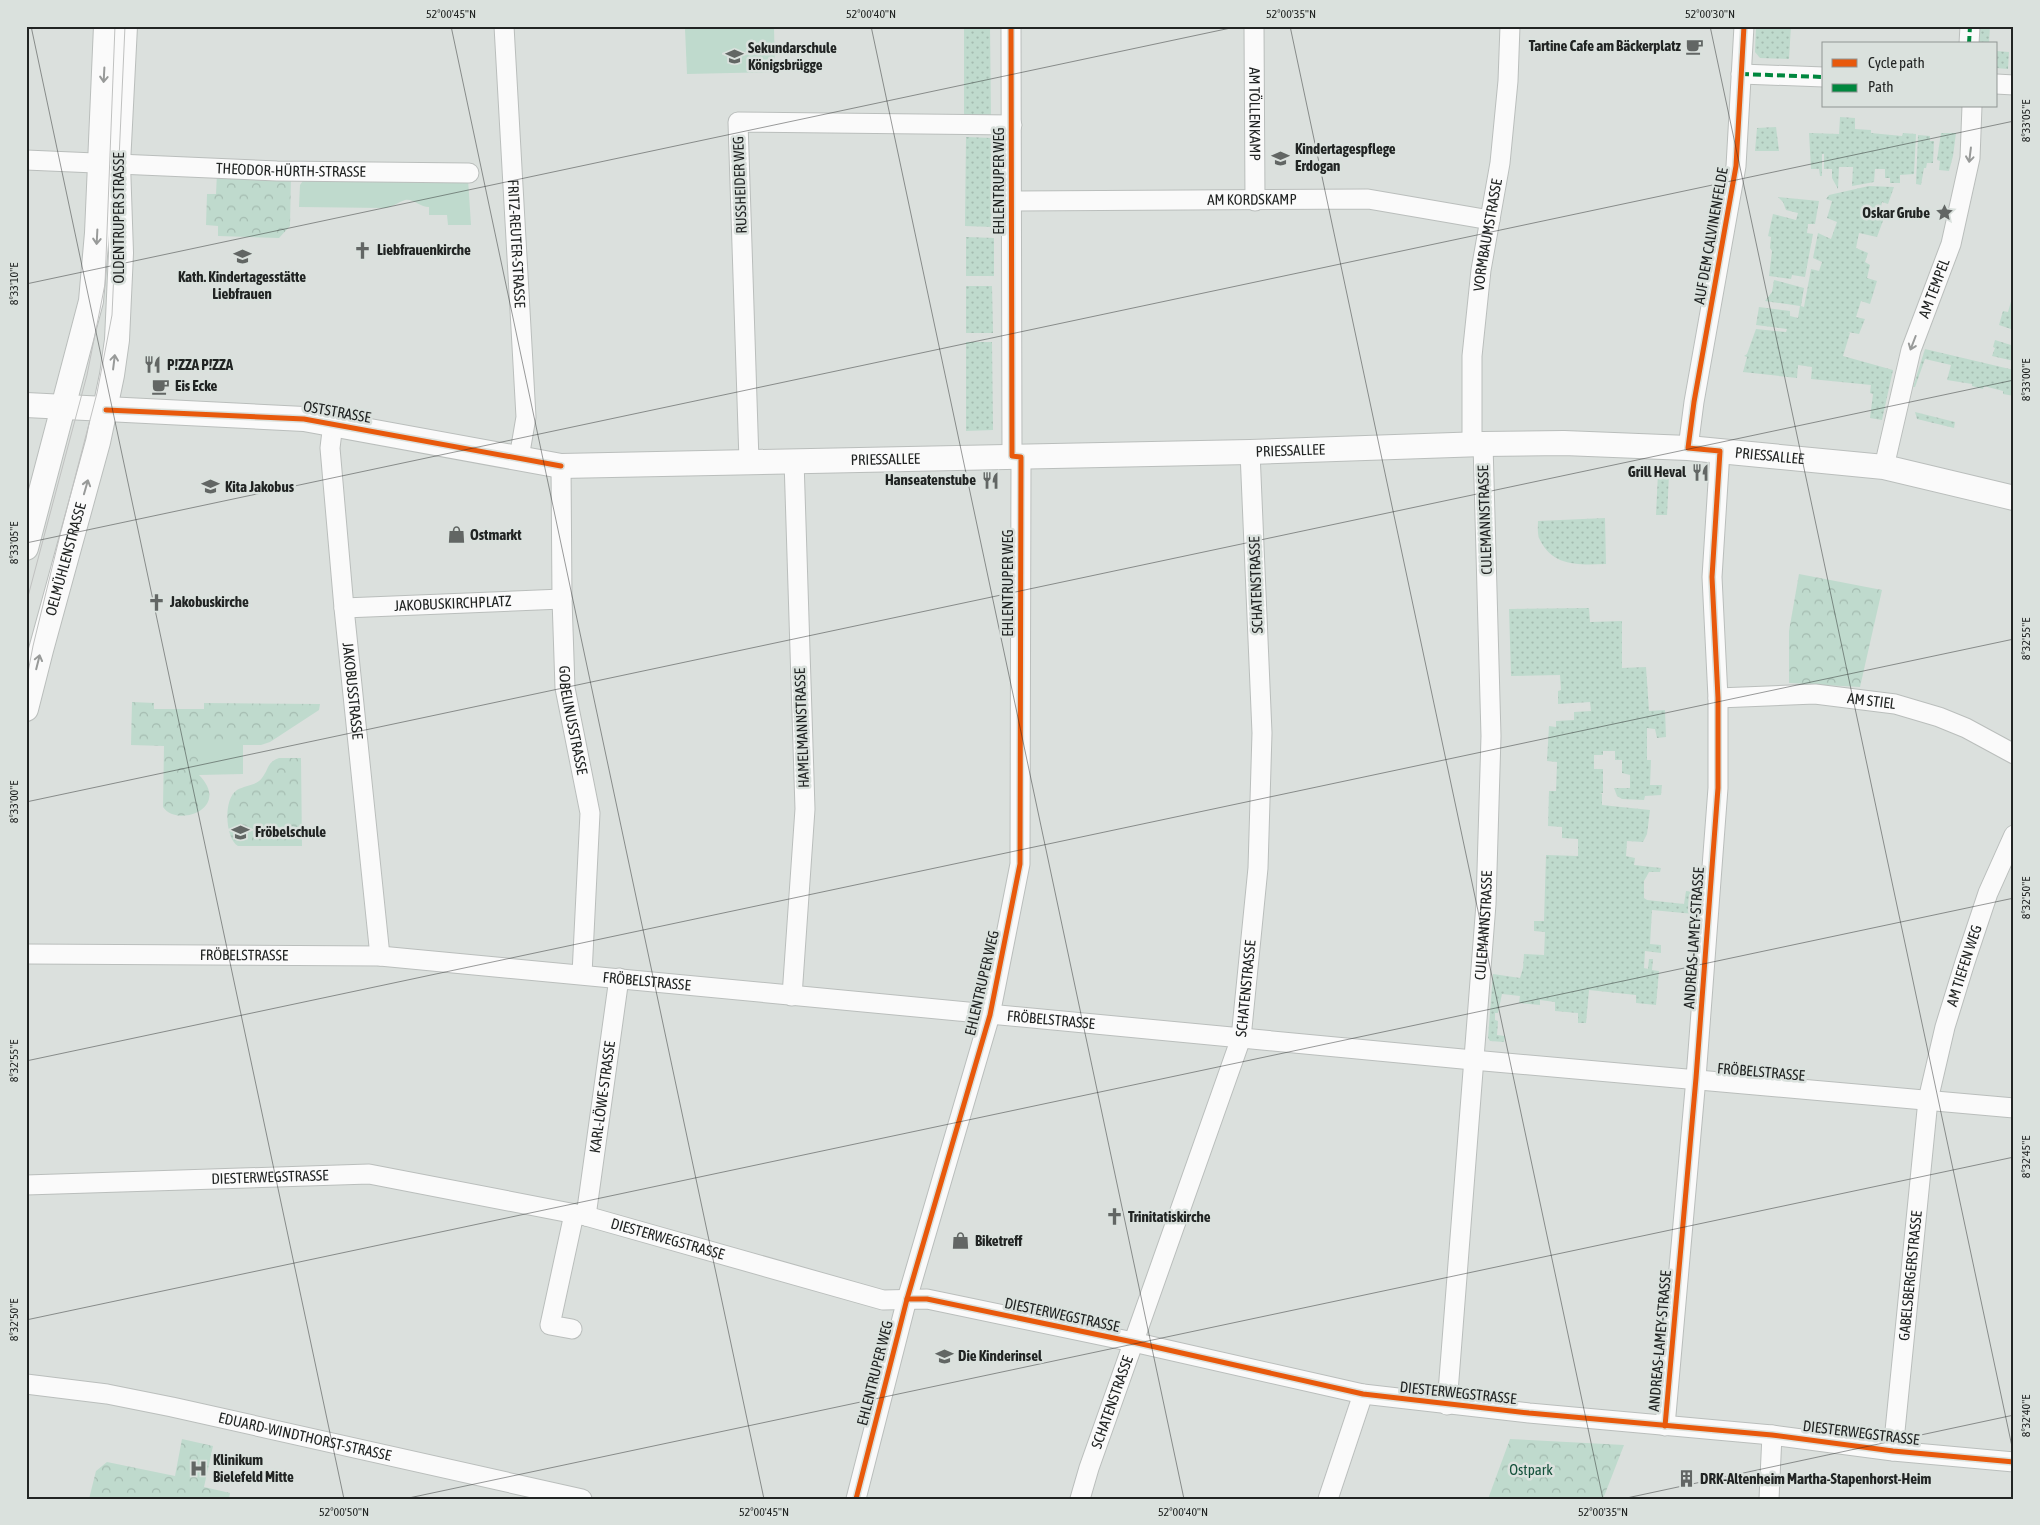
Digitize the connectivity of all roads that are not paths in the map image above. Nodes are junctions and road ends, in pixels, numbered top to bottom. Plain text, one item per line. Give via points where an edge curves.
1 (106, 26) edge
2 (125, 26) edge
3 (504, 26) edge
4 (1011, 26) edge
5 (1254, 26) edge
6 (1510, 26) edge
7 (1744, 26) edge
8 (1970, 26) edge
9 (1969, 42) edge
10 (1741, 74) junction
11 (1822, 77) edge
12 (1998, 84) edge
13 (2014, 85) edge
14 (1972, 108) edge
15 (1012, 125) junction
16 (26, 160) edge
17 (110, 164) junction
18 (469, 173) dead end
19 (1012, 201) junction
20 (1255, 201) junction
21 (1490, 220) junction
22 (26, 405) edge
23 (65, 407) junction
24 (106, 410) junction
25 (333, 423) junction
26 (1478, 444) junction
27 (1688, 448) junction
28 (1720, 451) junction
29 (1250, 452) junction
30 (1016, 457) junction
31 (519, 458) junction
32 (794, 460) junction
33 (749, 461) junction
34 (561, 466) junction
35 (1884, 467) junction
36 (2014, 498) edge
37 (26, 548) edge
38 (562, 599) junction
39 (344, 608) junction
40 (1718, 698) junction
41 (26, 709) edge
42 (2014, 754) edge
43 (2014, 835) edge
44 (26, 954) edge
45 (380, 956) junction
46 (582, 974) junction
47 (619, 978) junction
48 (792, 996) junction
49 (990, 1015) junction
50 (1241, 1038) junction
51 (1473, 1060) junction
52 (1696, 1078) junction
53 (1928, 1100) junction
54 (2014, 1108) edge
55 (26, 1185) edge
56 (580, 1215) junction
57 (906, 1299) junction
58 (572, 1329) dead end
59 (1134, 1342) junction
60 (26, 1384) edge
61 (1363, 1394) junction
62 (1447, 1405) junction
63 (1665, 1426) junction
64 (1772, 1435) junction
65 (1893, 1451) junction
66 (2014, 1462) edge
67 (582, 1499) edge
68 (856, 1499) edge
69 (1080, 1499) edge
70 (1328, 1499) edge
71 (1769, 1499) edge

1 -> 17 street, OLDENTRUPER STRASSE
2 - 17 street, OLDENTRUPER STRASSE
3 - 31 street, FRITZ-REUTER-STRASSE via 526,417
4 - 15 street, EHLENTRUPER WEG
5 - 20 street, AM TÖLLENKAMP
6 - 21 street, VORMBAUMSTRASSE via 1500,163
7 - 10 street, AUF DEM CALVINENFELDE
8 - 9 street
10 - 11 street
10 - 27 street, AUF DEM CALVINENFELDE via 1736,166
12 - 13 street
14 -> 35 street, AM TEMPEL via 1970,158 1950,244 1911,350
15 - 19 street, EHLENTRUPER WEG
15 - 33 street, RUSSHEIDER WEG via 738,122
16 - 17 street, THEODOR-HÜRTH-STRASSE
17 - 18 street, THEODOR-HÜRTH-STRASSE via 277,171
17 -> 23 street, OLDENTRUPER STRASSE via 97,234 91,301
24 -> 17 street, OLDENTRUPER STRASSE via 117,340 120,290 120,212
19 - 20 street, AM KORDSKAMP
19 - 30 street, EHLENTRUPER WEG
20 - 21 street, AM KORDSKAMP via 1368,199
21 - 26 street, VORMBAUMSTRASSE via 1472,356
22 - 23 street, OSTSTRASSE
23 - 24 street, OSTSTRASSE
23 - 37 street
24 - 25 street, OSTSTRASSE via 276,416
41 -> 24 street, OELMÜHLENSTRASSE
25 - 31 street, OSTSTRASSE
25 - 39 street, JAKOBUSSTRASSE via 330,448
26 - 27 street, PRIESSALLEE via 1564,443
26 - 29 street, PRIESSALLEE
26 - 51 street, CULEMANNSTRASSE via 1491,736 1486,904
27 - 28 street, PRIESSALLEE
28 - 35 street, PRIESSALLEE
28 - 40 street, ANDREAS-LAMEY-STRASSE via 1712,577
29 - 30 street, PRIESSALLEE
29 - 50 street, SCHATENSTRASSE via 1262,733 1258,868
30 - 32 street, PRIESSALLEE
30 - 49 street, EHLENTRUPER WEG via 1020,864
31 - 34 street, OSTSTRASSE
32 - 33 street, PRIESSALLEE
32 - 48 street, HAMELMANNSTRASSE via 805,809
33 - 34 street, PRIESSALLEE
34 - 38 street, GOBELINUSSTRASSE
35 - 36 street, PRIESSALLEE
38 - 39 street, JAKOBUSKIRCHPLATZ
38 - 46 street, GOBELINUSSTRASSE via 565,688 590,813
39 - 45 street, JAKOBUSSTRASSE
40 - 42 street, AM STIEL via 1815,694 1895,704 1966,728
40 - 52 street, ANDREAS-LAMEY-STRASSE via 1718,788
43 - 53 street, AM TIEFEN WEG via 1988,893 1965,962
44 - 45 street, FRÖBELSTRASSE
45 - 46 street, FRÖBELSTRASSE
46 - 47 street, FRÖBELSTRASSE
47 - 48 street, FRÖBELSTRASSE
47 - 56 street, KARL-LÖWE-STRASSE
48 - 49 street, FRÖBELSTRASSE
49 - 50 street, FRÖBELSTRASSE
49 - 57 street, EHLENTRUPER WEG
50 - 51 street, FRÖBELSTRASSE
50 - 59 street, SCHATENSTRASSE
51 - 52 street, FRÖBELSTRASSE
51 - 62 street, CULEMANNSTRASSE
52 - 53 street, FRÖBELSTRASSE
52 - 63 street, ANDREAS-LAMEY-STRASSE
53 - 54 street, FRÖBELSTRASSE
53 - 65 street, GABELSBERGERSTRASSE
55 - 56 street, DIESTERWEGSTRASSE via 369,1174
56 - 57 street, DIESTERWEGSTRASSE via 883,1300
56 - 58 street, KARL-LÖWE-STRASSE via 550,1325
57 - 59 street, DIESTERWEGSTRASSE via 927,1299
57 - 68 street, EHLENTRUPER WEG
59 - 61 street, DIESTERWEGSTRASSE
59 - 69 street, SCHATENSTRASSE
60 - 67 street, EDUARD-WINDTHORST-STRASSE via 107,1394 172,1407
61 - 62 street, DIESTERWEGSTRASSE
61 - 70 street
62 - 63 street, DIESTERWEGSTRASSE
63 - 64 street, DIESTERWEGSTRASSE
64 - 65 street, DIESTERWEGSTRASSE
64 - 71 street
65 - 66 street, DIESTERWEGSTRASSE

